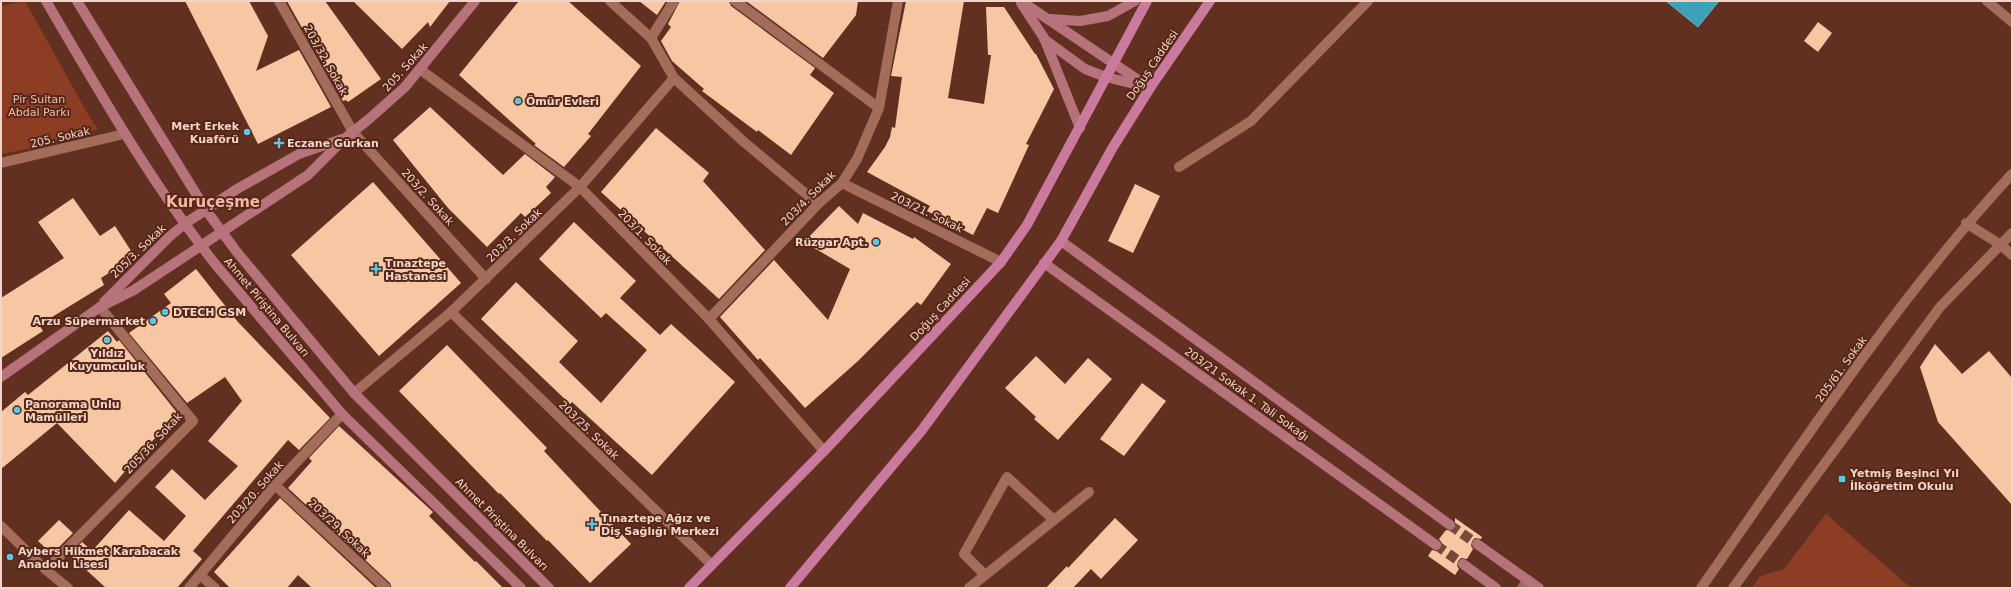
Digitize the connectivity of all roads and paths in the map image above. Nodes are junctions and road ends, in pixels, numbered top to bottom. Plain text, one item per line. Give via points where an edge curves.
1 (46, 1) edge
2 (77, 1) edge
3 (279, 1) edge
4 (475, 1) edge
5 (610, 1) edge
6 (674, 1) edge
7 (735, 1) edge
8 (898, 1) edge
9 (1020, 1) edge
10 (1135, 1) edge
11 (1148, 1) edge
12 (1210, 1) edge
13 (1368, 1) edge
14 (1987, 1) edge
15 (1050, 19) junction
16 (2012, 22) edge
17 (651, 38) junction
18 (1044, 38) junction
19 (1113, 63) junction
20 (420, 70) junction
21 (1106, 77) junction
22 (674, 78) junction
23 (1150, 88) junction
24 (879, 108) junction
25 (1080, 128) junction
26 (353, 132) junction
27 (124, 134) junction
28 (344, 139) junction
29 (1, 163) edge
30 (1179, 168) dead end
31 (2012, 174) edge
32 (842, 183) junction
33 (580, 187) junction
34 (818, 204) junction
35 (206, 210) junction
36 (196, 217) joint
37 (186, 223) junction
38 (1966, 223) junction
39 (221, 232) junction
40 (2012, 233) edge
41 (211, 239) joint
42 (1061, 241) junction
43 (2001, 244) junction
44 (201, 246) junction
45 (2012, 255) edge
46 (1001, 262) junction
47 (1044, 263) junction
48 (486, 279) junction
49 (100, 307) junction
50 (451, 312) junction
51 (709, 319) junction
52 (1, 377) edge
53 (354, 393) junction
54 (342, 414) junction
55 (824, 451) junction
56 (275, 485) junction
57 (1089, 492) dead end
58 (1054, 520) junction
59 (1450, 524) tunnel mouth
60 (1, 526) edge
61 (1477, 544) tunnel mouth
62 (1436, 545) tunnel mouth
63 (711, 564) junction
64 (1463, 564) tunnel mouth
65 (46, 570) junction
66 (200, 575) junction
67 (985, 575) junction
68 (1526, 584) edge
69 (68, 588) edge
70 (189, 588) edge
71 (215, 588) edge
72 (386, 588) edge
73 (521, 588) edge
74 (549, 588) edge
75 (688, 588) edge
76 (790, 588) edge
77 (969, 588) edge
78 (1496, 588) edge
79 (1539, 588) edge
80 (1701, 588) edge
81 (1733, 588) edge

1 - 27 main road, Ahmet Piriştina Bulvarı
2 - 35 main road, Ahmet Piriştina Bulvarı
3 - 26 street, 203/32. Sokak
4 - 20 main road, 205. Sokak
5 - 17 street
6 - 17 street
7 - 24 street
8 - 24 street, 203/4. Sokak
9 - 15 main road
9 - 18 main road
10 - 15 main road via 1108,16 1080,21
11 - 19 main road, Doğuş Caddesi
12 - 23 main road, Doğuş Caddesi
13 - 30 street via 1251,121
14 - 16 street
15 - 19 main road
17 - 22 street
18 - 21 main road via 1085,69
18 - 25 main road
19 - 21 main road, Doğuş Caddesi
19 - 23 main road
20 - 26 main road, 205. Sokak via 388,103
20 - 33 street, 203/1. Sokak
21 - 23 main road
21 - 25 main road, Doğuş Caddesi
22 - 33 street, 203/3. Sokak
22 - 34 street via 744,142
23 - 42 main road, Doğuş Caddesi via 1113,147
24 - 32 street, 203/4. Sokak via 857,159
25 - 46 main road, Doğuş Caddesi via 1027,225
26 - 28 main road, 205. Sokak
26 - 48 street, 203/2. Sokak
27 - 29 street, 205. Sokak
27 - 37 main road, Ahmet Piriştina Bulvarı
28 - 35 main road, 205. Sokak via 299,154
28 - 39 main road, 205. Sokak via 308,175
31 - 38 street, 205/61. Sokak
32 - 34 street, 203/4. Sokak
32 - 46 street, 203/21. Sokak
33 - 48 street, 203/3. Sokak
33 - 51 street, 203/1. Sokak
34 - 51 street, 203/4. Sokak
35 - 36 main road, 205. Sokak
35 - 39 main road, Ahmet Piriştina Bulvarı
36 - 37 main road, 205/3. Sokak
37 - 44 main road, Ahmet Piriştina Bulvarı
37 - 49 main road, 205/3. Sokak
38 - 43 street
38 - 80 street, 205/61. Sokak via 1912,291
39 - 41 main road, 205. Sokak
39 - 53 main road, Ahmet Piriştina Bulvarı
40 - 43 street
41 - 44 main road, 205/3. Sokak
42 - 47 main road, Doğuş Caddesi
42 - 59 main road, 203/21 Sokak 1. Tali Sokağı
43 - 45 street
43 - 81 street via 1940,307
44 - 49 main road, 205/3. Sokak via 134,290
44 - 54 main road, Ahmet Piriştina Bulvarı
46 - 55 main road, Doğuş Caddesi
47 - 62 main road, 203/21 Sokak 1. Tali Sokağı
47 - 76 main road, Doğuş Caddesi via 922,430
48 - 50 street, 203/3. Sokak
49 - 52 main road, 205/3. Sokak
49 - 65 street, 205/36. Sokak via 193,421
50 - 53 street, 203/3. Sokak
50 - 63 street, 203/25. Sokak
51 - 55 street, 203/1. Sokak
53 - 74 main road, Ahmet Piriştina Bulvarı
54 - 56 street, 203/20. Sokak
54 - 73 main road, Ahmet Piriştina Bulvarı
55 - 63 main road, Doğuş Caddesi
56 - 66 street, 203/20. Sokak
56 - 72 street, 203/29. Sokak
57 - 58 street
58 - 67 street
58 - 67 street via 1007,477 964,554
60 - 65 street
61 - 68 main road
63 - 75 main road, Doğuş Caddesi
64 - 78 main road
65 - 69 street
66 - 70 street, 203/20. Sokak
66 - 71 street
67 - 77 street
68 - 79 main road

